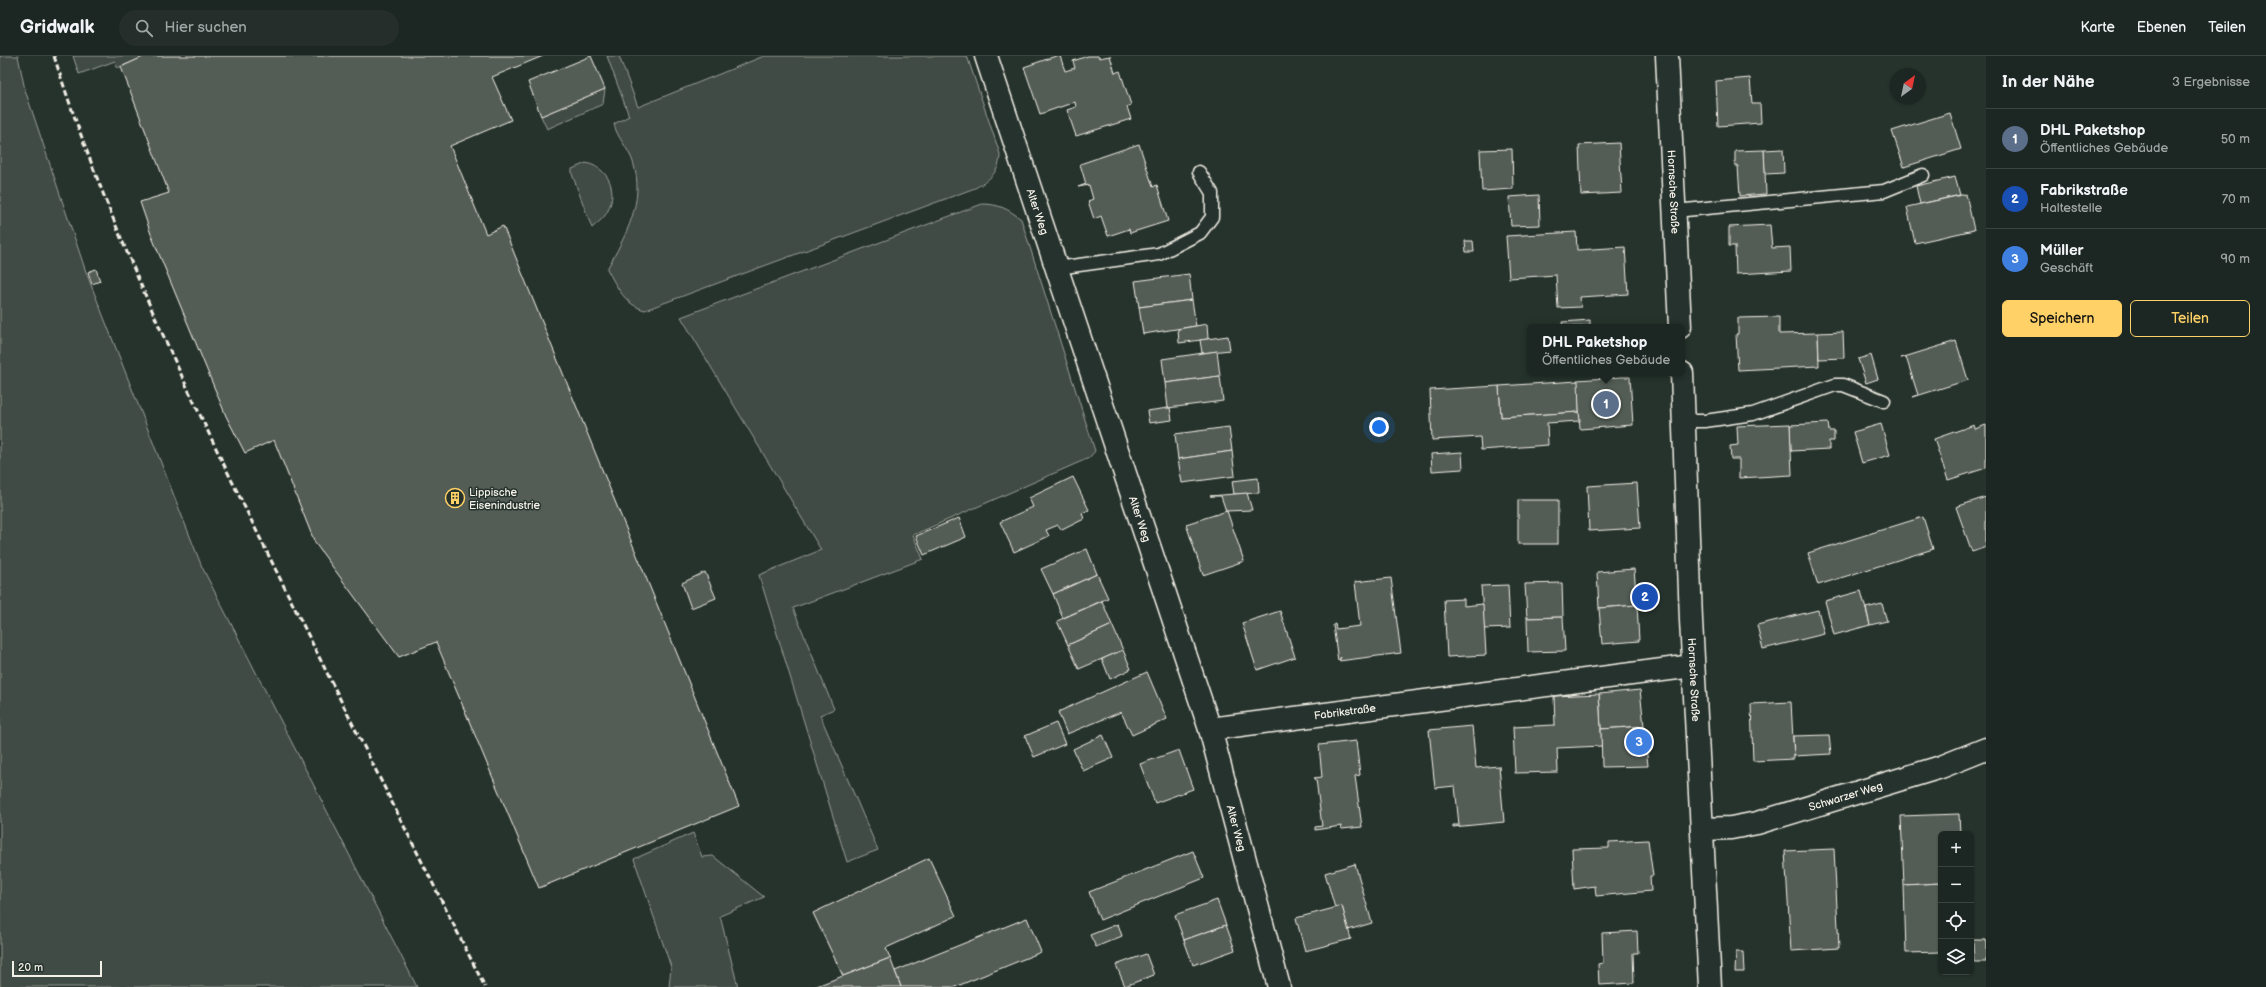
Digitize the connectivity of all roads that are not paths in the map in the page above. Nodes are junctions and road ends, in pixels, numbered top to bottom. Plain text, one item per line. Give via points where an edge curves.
1 (986, 56) edge
2 (1667, 56) edge
3 (1199, 172) dead end
4 (1922, 175) dead end
5 (1675, 211) junction
6 (1057, 268) junction
7 (1680, 324) edge
8 (1682, 376) edge
9 (1884, 401) dead end
10 (1684, 421) junction
11 (1693, 666) junction
12 (1210, 729) junction
13 (1986, 749) edge
14 (1702, 829) junction
15 (1280, 987) edge
16 (1710, 987) edge

1 - 6 street, Alter Weg
2 - 5 street, Hornsche Straße
3 - 6 lane via 1212,193 1212,217 1200,232 1159,254
4 - 5 lane via 1884,191
5 - 7 street, Hornsche Straße
6 - 12 street, Alter Weg
8 - 10 street, Hornsche Straße
9 - 10 lane via 1843,385 1834,385 1753,414 1705,421
10 - 11 street, Hornsche Straße
11 - 12 street, Fabrikstraße
11 - 14 street, Hornsche Straße
12 - 15 street, Alter Weg via 1227,816
13 - 14 street, Schwarzer Weg via 1941,767 1757,823 1731,828
14 - 16 street, Hornsche Straße

